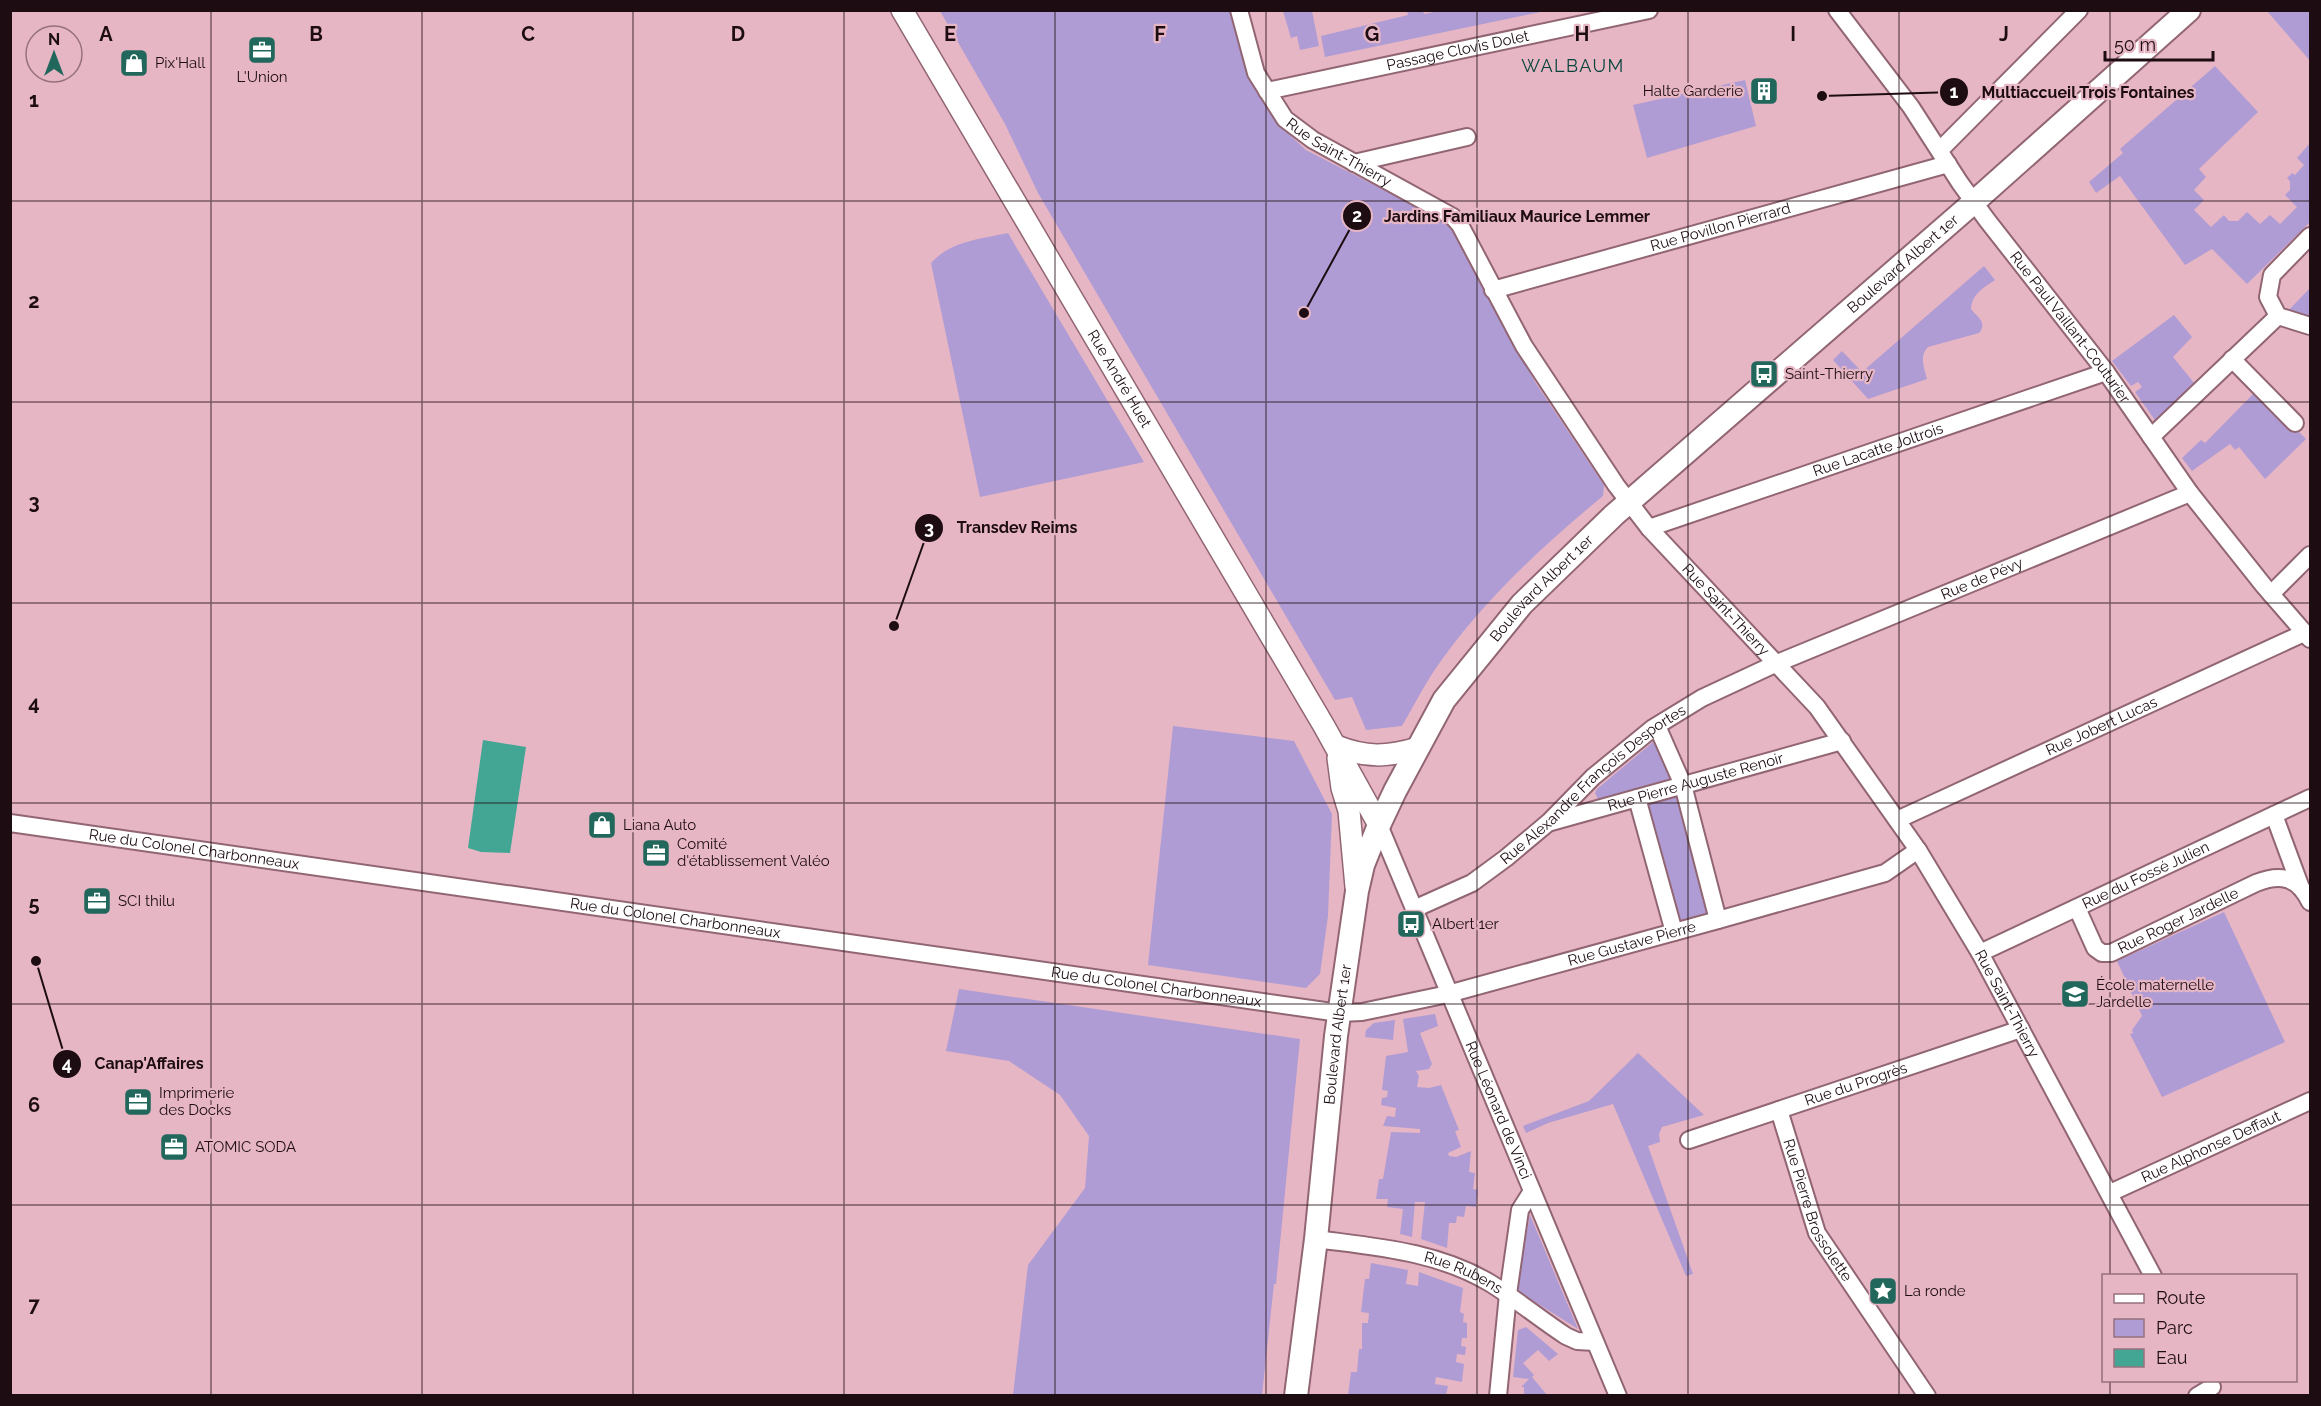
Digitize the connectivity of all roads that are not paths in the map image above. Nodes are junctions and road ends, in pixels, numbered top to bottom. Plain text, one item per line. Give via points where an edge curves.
1 (902, 10) edge
2 (1239, 10) edge
3 (1649, 10) edge
4 (1837, 10) edge
5 (2079, 10) edge
6 (2189, 10) edge
7 (1267, 91) junction
8 (1467, 137) dead end
9 (1944, 157) junction
10 (1354, 163) junction
11 (1974, 202) junction
12 (2310, 236) edge
13 (1493, 290) junction
14 (2278, 316) junction
15 (2310, 326) edge
16 (2232, 359) junction
17 (2106, 372) junction
18 (2295, 423) dead end
19 (2151, 437) junction
20 (2190, 493) junction
21 (1622, 494) junction
22 (1649, 528) junction
23 (2310, 555) edge
24 (2271, 594) junction
25 (2309, 637) edge
26 (1775, 664) junction
27 (1657, 726) junction
28 (1842, 741) junction
29 (1336, 746) junction
30 (1418, 748) junction
31 (1683, 785) junction
32 (1637, 798) junction
33 (2310, 798) edge
34 (2274, 815) junction
35 (1897, 820) junction
36 (1549, 822) junction
37 (10, 823) edge
38 (1379, 825) junction
39 (1918, 850) junction
40 (1357, 891) junction
41 (2306, 895) edge
42 (2077, 908) junction
43 (1414, 909) junction
44 (1718, 920) junction
45 (1674, 932) junction
46 (1980, 954) junction
47 (1448, 994) junction
48 (1339, 1013) junction
49 (2021, 1029) junction
50 (2310, 1101) edge
51 (1779, 1110) junction
52 (1689, 1140) dead end
53 (1532, 1191) junction
54 (2110, 1193) junction
55 (1316, 1239) junction
56 (2152, 1274) edge
57 (1508, 1294) junction
58 (1595, 1342) junction
59 (2212, 1388) edge
60 (1296, 1395) edge
61 (1498, 1395) edge
62 (1618, 1395) edge
63 (1927, 1395) edge
64 (2197, 1395) edge

1 - 29 street, Rue André Huet
2 - 7 street, Rue Saint-Thierry via 1256,74
3 - 7 street, Passage Clovis Dolet
4 - 9 street, Rue Paul Vaillant-Couturier
5 - 9 street
6 - 11 main road, Boulevard Albert 1er
7 - 10 street, Rue Saint-Thierry via 1285,119
8 - 10 street
9 - 11 street, Rue Paul Vaillant-Couturier
9 - 13 street, Rue Povillon Pierrard
10 - 13 street, Rue Saint-Thierry via 1453,216
11 - 17 street, Rue Paul Vaillant-Couturier
11 - 21 main road, Boulevard Albert 1er
12 - 14 street via 2272,275 2268,297
13 - 21 street, Rue Saint-Thierry via 1524,346
14 - 15 street
14 - 16 street
16 - 18 street
16 - 19 street
17 - 19 street, Rue Paul Vaillant-Couturier
17 - 22 street, Rue Lacatte Joltrois
19 - 20 street, Rue Paul Vaillant-Couturier
20 - 24 street, Rue Paul Vaillant-Couturier
20 - 26 street, Rue de Pévy
21 - 22 street, Rue Saint-Thierry
21 - 30 main road, Boulevard Albert 1er via 1522,604 1444,700
22 - 26 street, Rue Saint-Thierry
23 - 24 street
24 - 25 street, Rue Paul Vaillant-Couturier
25 - 35 street, Rue Jobert Lucas
26 - 27 street, Rue Alexandre François Desportes via 1702,698
26 - 28 street, Rue Saint-Thierry
27 - 31 street
27 - 36 street, Rue Alexandre François Desportes via 1593,777
28 - 31 street, Rue Pierre Auguste Renoir
28 - 35 street, Rue Saint-Thierry
29 - 30 street via 1371,756
29 - 38 street, Rue André Huet
29 - 40 street via 1349,811
30 - 38 main road, Boulevard Albert 1er
31 - 32 street, Rue Pierre Auguste Renoir
31 - 44 street
32 - 36 street, Rue Pierre Auguste Renoir
32 - 45 street
33 - 34 street, Rue du Fossé Julien
34 - 41 street, Rue Roger Jardelle
34 - 42 street, Rue du Fossé Julien
35 - 39 street, Rue Saint-Thierry
36 - 43 street, Rue Alexandre François Desportes via 1472,883
37 - 48 street, Rue du Colonel Charbonneaux
38 - 40 main road, Boulevard Albert 1er
38 - 43 street, Rue Léonard de Vinci
39 - 44 street, Rue Gustave Pierre via 1885,873
39 - 46 street, Rue Saint-Thierry
40 - 48 main road, Boulevard Albert 1er
41 - 42 street, Rue Roger Jardelle via 2282,877 2259,882 2102,953 2095,948
42 - 46 street, Rue du Fossé Julien
43 - 47 street, Rue Léonard de Vinci
44 - 45 street, Rue Gustave Pierre
45 - 47 street, Rue Gustave Pierre
46 - 49 street, Rue Saint-Thierry
47 - 48 street, Rue Gustave Pierre
47 - 53 street, Rue Léonard de Vinci
48 - 55 main road, Boulevard Albert 1er
49 - 51 street, Rue du Progrès
49 - 54 street, Rue Saint-Thierry
50 - 54 street, Rue Alphonse Deffaut
51 - 52 street, Rue du Progrès
51 - 63 street, Rue Pierre Brossolette via 1817,1233
53 - 57 street via 1520,1210
53 - 58 street, Rue Léonard de Vinci
54 - 56 street, Rue Saint-Thierry
55 - 57 street, Rue Rubens via 1413,1252 1459,1268
55 - 60 main road, Boulevard Albert 1er
57 - 58 street, Rue Rubens via 1566,1336
57 - 61 street
58 - 62 street, Rue Léonard de Vinci
59 - 64 street

